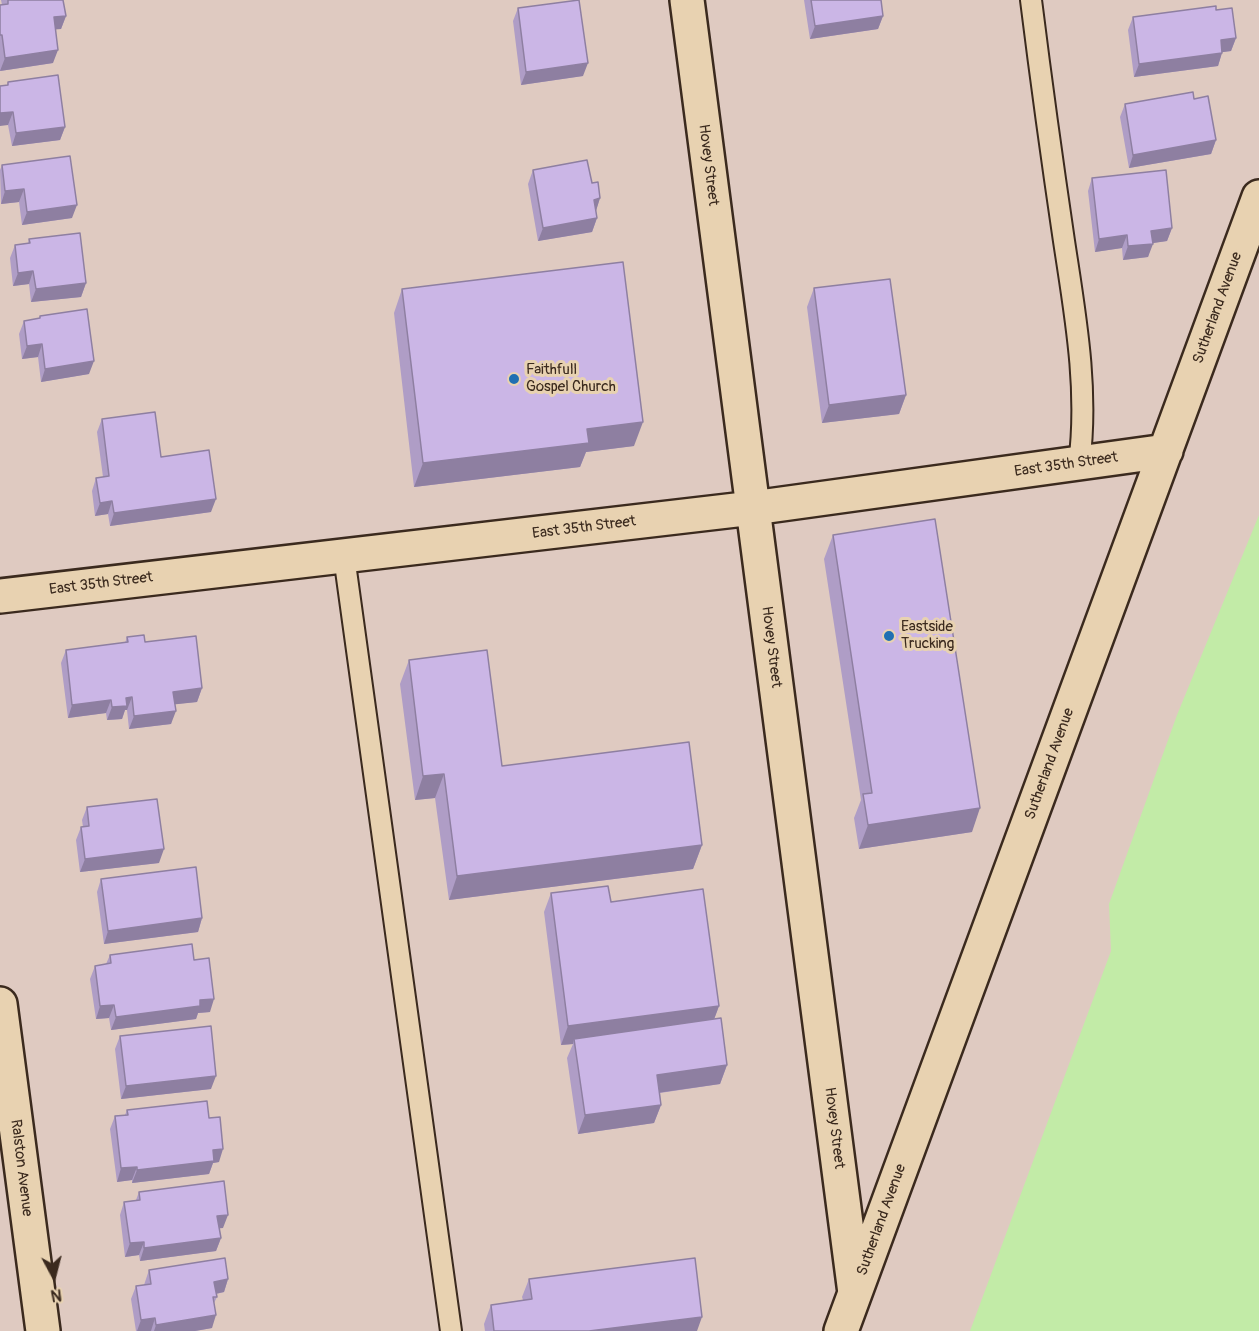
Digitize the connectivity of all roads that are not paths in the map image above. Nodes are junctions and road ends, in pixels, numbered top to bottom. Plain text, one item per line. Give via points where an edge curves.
1 (687, 0) edge
2 (1031, 0) edge
3 (1259, 197) edge
4 (1166, 452) junction
5 (1079, 464) junction
6 (753, 508) junction
7 (344, 556) junction
8 (0, 596) edge
9 (0, 1004) edge
10 (855, 1293) junction
11 (43, 1331) edge
12 (451, 1331) edge
13 (841, 1331) edge

1 - 6 street, Hovey Street
2 - 5 lane via 1077,330 1083,388
3 - 4 street, Sutherland Avenue
4 - 5 street, East 35th Street
4 - 10 street, Sutherland Avenue
5 - 6 street, East 35th Street
6 - 7 street, East 35th Street
6 - 10 street, Hovey Street
7 - 8 street, East 35th Street
7 - 12 lane
9 - 11 street, Ralston Avenue
10 - 13 street, Sutherland Avenue

